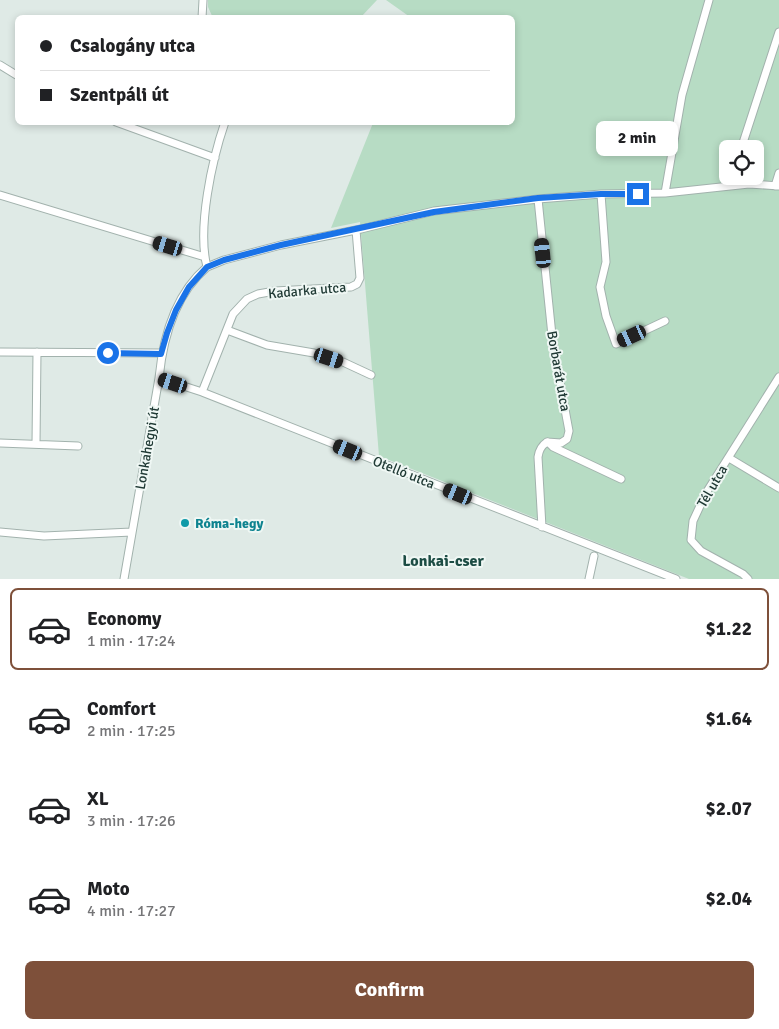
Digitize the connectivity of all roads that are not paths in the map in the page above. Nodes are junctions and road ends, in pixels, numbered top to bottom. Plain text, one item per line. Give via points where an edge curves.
1 (203, 0) edge
2 (709, 0) edge
3 (202, 15) edge
4 (779, 32) edge
5 (0, 65) edge
6 (15, 74) edge
7 (124, 125) edge
8 (224, 125) edge
9 (744, 140) edge
10 (215, 158) junction
11 (779, 173) edge
12 (729, 186) joint
13 (777, 186) edge
14 (664, 193) junction
15 (601, 194) junction
16 (0, 195) edge
17 (538, 198) junction
18 (356, 230) junction
19 (205, 257) junction
20 (207, 267) junction
21 (665, 321) dead end
22 (227, 330) junction
23 (0, 352) edge
24 (37, 352) junction
25 (161, 354) junction
26 (371, 375) dead end
27 (779, 377) edge
28 (159, 378) junction
29 (202, 392) junction
30 (547, 442) junction
31 (0, 443) edge
32 (36, 444) junction
33 (78, 446) dead end
34 (729, 458) junction
35 (621, 479) dead end
36 (779, 488) edge
37 (542, 527) junction
38 (0, 532) edge
39 (132, 532) junction
40 (594, 556) dead end
41 (124, 579) edge
42 (590, 579) edge
43 (676, 579) edge
44 (748, 579) edge

1 - 3 street
2 - 14 street via 682,95
4 - 9 street
5 - 6 street
7 - 10 street
8 - 10 street
10 - 19 street via 206,216
11 - 13 street
12 - 13 street
12 - 14 street
14 - 15 street
15 - 17 street
15 - 21 street via 606,262 600,287 616,344
16 - 19 street
17 - 18 street via 434,212
17 - 30 street, Borbarát utca via 553,345 569,431 567,439 562,442
18 - 20 street via 266,249
18 - 22 street, Kadarka utca via 360,278 357,284 258,294 239,306
19 - 20 street
20 - 25 street, Lonkahegyi út via 189,287 176,310
22 - 26 street via 267,345 343,362
22 - 29 street, Kadarka utca
23 - 24 street
24 - 25 street
24 - 32 street
25 - 28 street, Lonkahegyi út
27 - 34 street, Tél utca
28 - 29 street, Otelló utca
28 - 39 street, Lonkahegyi út
29 - 37 street, Otelló utca
30 - 35 street
30 - 37 street via 539,450 538,457
31 - 32 street
32 - 33 street
34 - 36 street
34 - 44 street, Tél utca via 706,493 693,521 691,540 701,551
37 - 43 street, Otelló utca
38 - 39 street via 44,536
39 - 41 street, Lonkahegyi út
40 - 42 street

